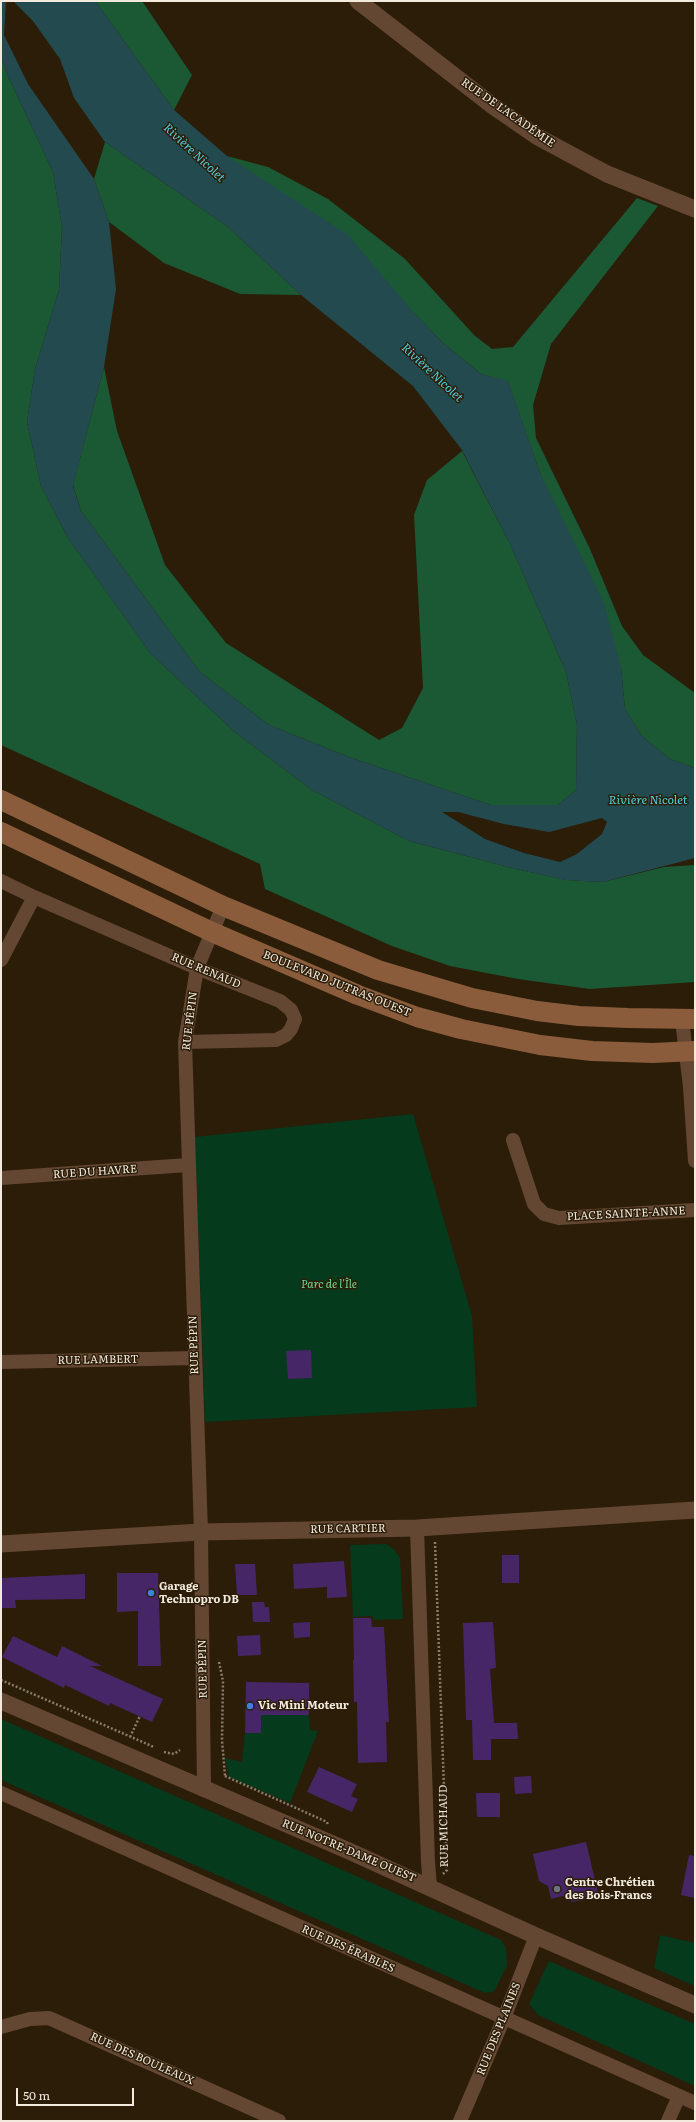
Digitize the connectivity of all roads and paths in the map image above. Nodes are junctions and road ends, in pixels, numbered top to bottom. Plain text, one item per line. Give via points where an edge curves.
1 (358, 1) edge
2 (695, 209) edge
3 (1, 800) edge
4 (1, 832) edge
5 (1, 881) edge
6 (34, 897) junction
7 (223, 906) junction
8 (212, 932) junction
9 (1, 960) edge
10 (197, 968) junction
11 (688, 1019) edge
12 (185, 1042) junction
13 (690, 1051) edge
14 (692, 1086) edge
15 (513, 1140) dead end
16 (695, 1161) edge
17 (188, 1165) junction
18 (1, 1178) edge
19 (695, 1210) edge
20 (195, 1358) junction
21 (1, 1362) edge
22 (695, 1510) edge
23 (417, 1528) junction
24 (201, 1532) junction
25 (1, 1544) edge
26 (1, 1680) edge
27 (1, 1701) edge
28 (140, 1716) dead end
29 (130, 1737) junction
30 (180, 1750) dead end
31 (204, 1790) junction
32 (1, 1794) edge
33 (430, 1887) junction
34 (536, 1936) junction
35 (695, 2005) edge
36 (504, 2018) junction
37 (1, 2027) edge
38 (679, 2096) junction
39 (695, 2104) edge
40 (279, 2121) edge
41 (460, 2121) edge
42 (668, 2121) edge

1 - 2 street, RUE DE L'ACADÉMIE via 493,106 538,137 607,174
3 - 7 main road
4 - 8 main road, BOULEVARD JUTRAS OUEST
5 - 6 street, RUE RENAUD
6 - 9 street
6 - 10 street, RUE RENAUD
7 - 8 street, RUE PÉPIN
7 - 11 main road via 378,970 472,998 537,1011 579,1016
8 - 10 street, RUE PÉPIN
8 - 13 main road, BOULEVARD JUTRAS OUEST via 358,995 461,1029 540,1045 592,1051
10 - 12 street, RUE PÉPIN
10 - 12 street, RUE RENAUD via 280,1001 292,1010 295,1019 286,1035 276,1040
11 - 13 street
12 - 17 street, RUE PÉPIN
13 - 14 street
14 - 16 street
15 - 19 street, PLACE SAINTE-ANNE via 534,1204 544,1214 559,1218
17 - 18 street, RUE DU HAVRE
17 - 20 street, RUE PÉPIN
20 - 21 street, RUE LAMBERT
20 - 24 street, RUE PÉPIN
22 - 23 street, RUE CARTIER
23 - 24 street, RUE CARTIER
23 - 33 street, RUE MICHAUD
23 - 33 path, RUE MICHAUD via 435,1542 447,1870
24 - 25 street, RUE CARTIER
24 - 31 street, RUE PÉPIN
26 - 29 path
27 - 31 street, RUE NOTRE-DAME OUEST
28 - 29 path
29 - 30 path via 166,1753 174,1754
31 - 33 street, RUE NOTRE-DAME OUEST
32 - 36 street, RUE DES ÉRABLES
33 - 34 street, RUE NOTRE-DAME OUEST
34 - 35 street, RUE NOTRE-DAME OUEST
34 - 36 street, RUE DES PLAINES
36 - 38 street, RUE DES ÉRABLES
36 - 41 street, RUE DES PLAINES
37 - 40 street, RUE DES BOULEAUX via 30,2019 49,2018
38 - 39 street, RUE DES ÉRABLES
38 - 42 street

